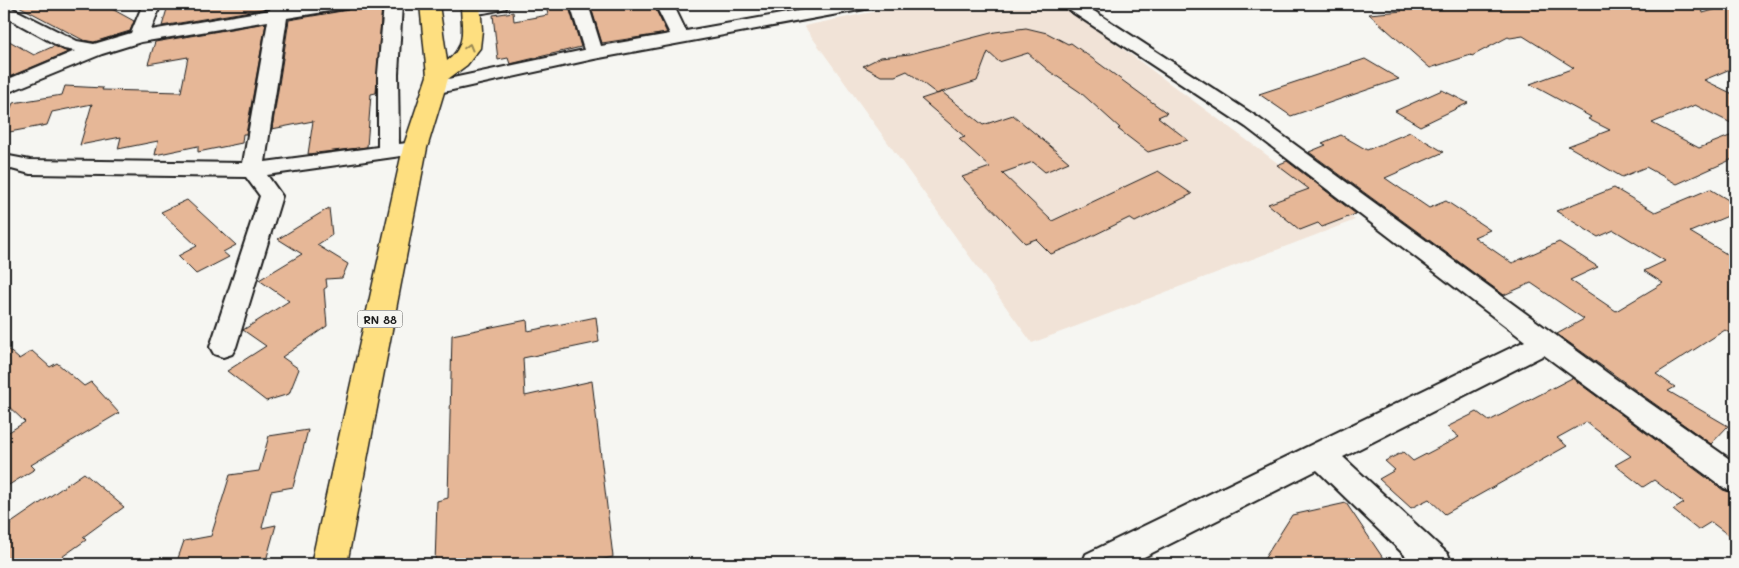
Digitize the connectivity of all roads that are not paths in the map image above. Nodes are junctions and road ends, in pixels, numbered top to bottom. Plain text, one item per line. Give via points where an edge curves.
1 (152, 4) edge
2 (342, 4) edge
3 (393, 4) edge
4 (500, 4) edge
5 (579, 4) edge
6 (664, 4) edge
7 (770, 4) edge
8 (865, 4) edge
9 (1072, 4) edge
10 (4, 9) edge
11 (278, 9) edge
12 (453, 12) edge
13 (785, 20) junction
14 (139, 37) junction
15 (681, 38) junction
16 (95, 50) junction
17 (594, 53) junction
18 (436, 82) junction
19 (4, 88) edge
20 (402, 150) junction
21 (4, 161) edge
22 (253, 170) junction
23 (1546, 342) junction
24 (224, 346) dead end
25 (1320, 454) junction
26 (1735, 479) edge
27 (329, 564) edge
28 (1098, 564) edge
29 (1436, 564) edge

1 - 14 street
2 - 11 street
3 - 20 street via 388,74
4 - 12 street
5 - 17 street
6 - 15 street
7 - 13 street
8 - 13 street
9 - 23 street via 1253,123
10 - 16 street via 71,45
11 - 14 street
11 - 22 street
12 - 18 main road
18 -> 12 main road via 458,64 472,46
13 - 15 street
14 - 16 street
15 - 17 street
16 - 19 street
17 - 18 street
18 - 20 main road, RN 88
20 - 22 street
20 - 27 main road, RN 88
21 - 22 street via 30,168
22 - 24 street via 271,196
23 - 25 street
23 - 26 street
25 - 28 street
25 - 29 street

